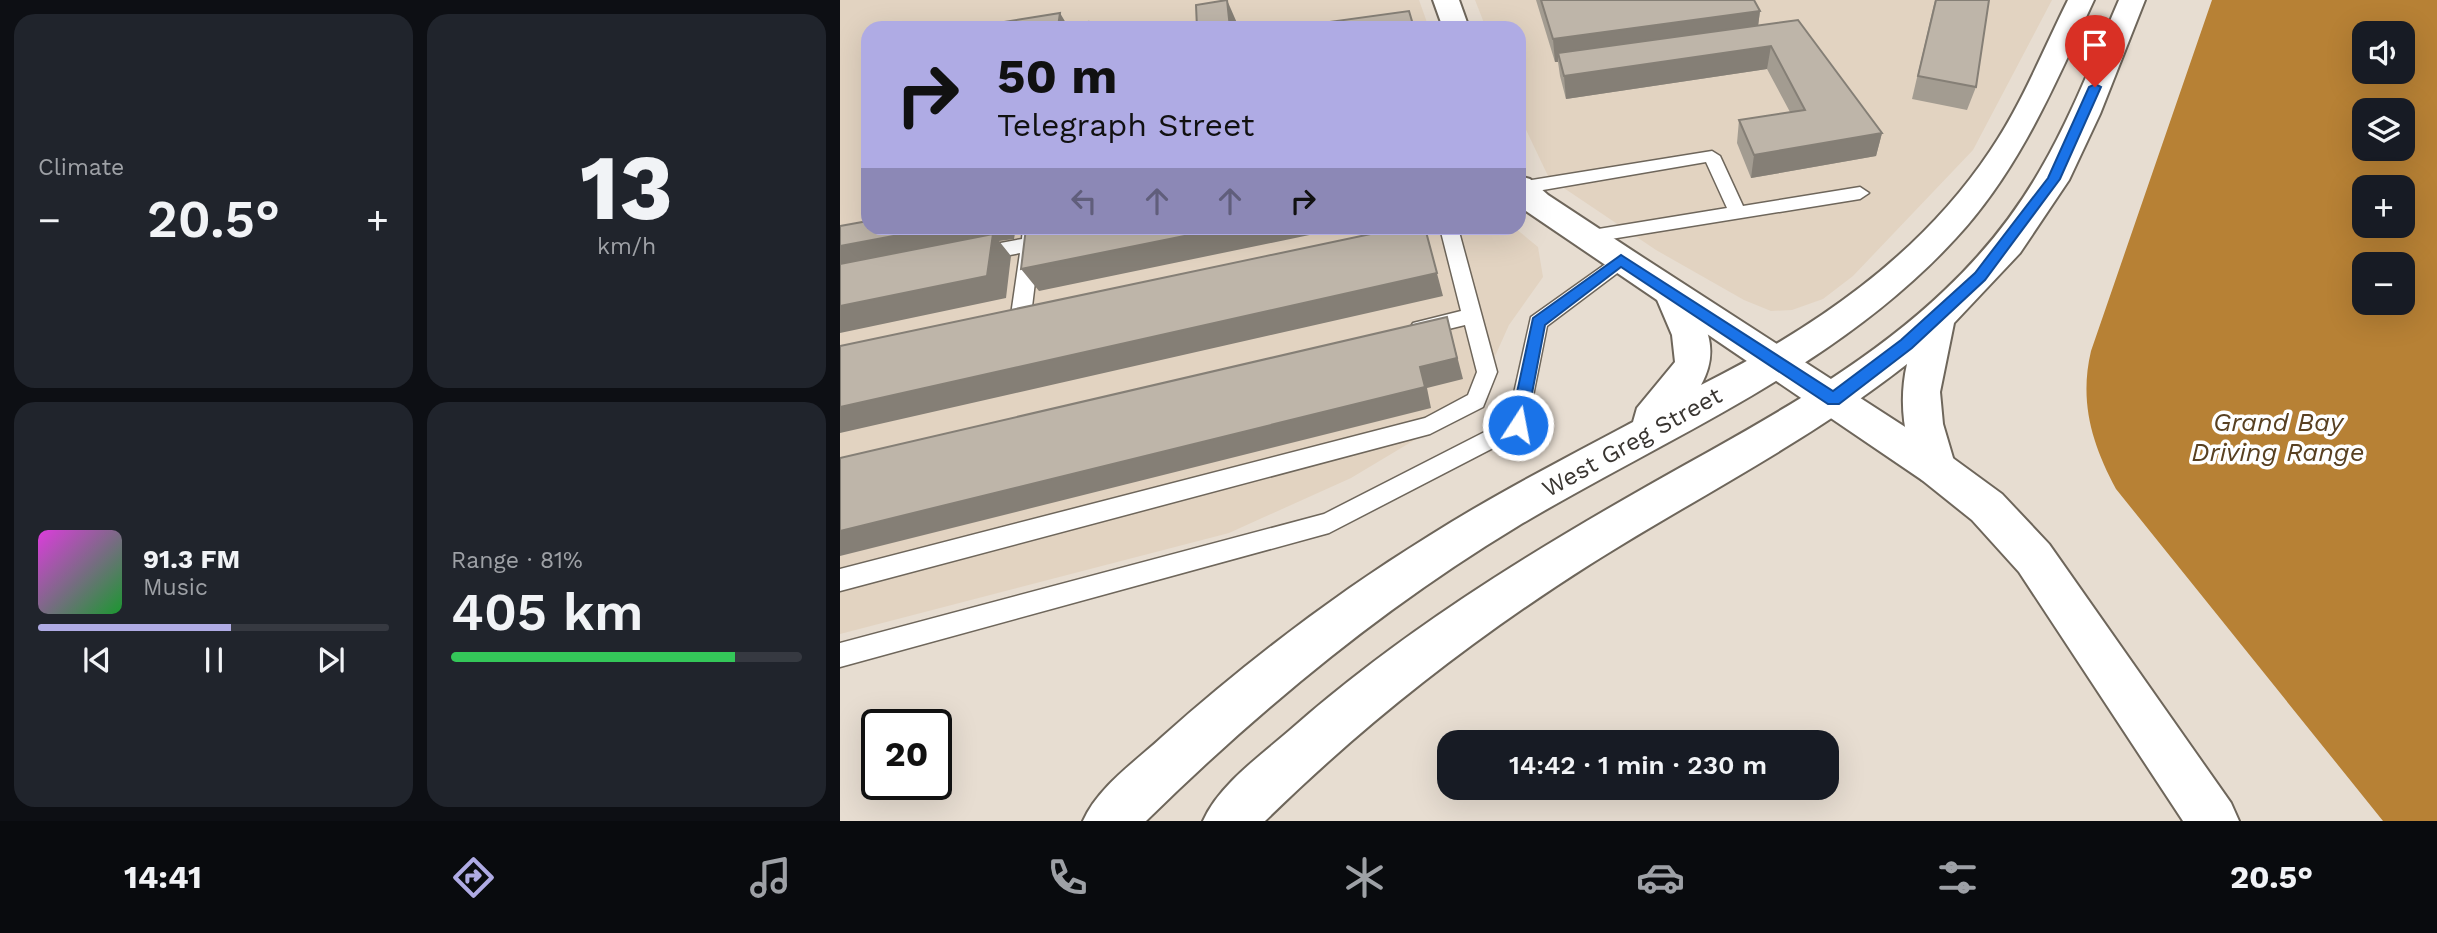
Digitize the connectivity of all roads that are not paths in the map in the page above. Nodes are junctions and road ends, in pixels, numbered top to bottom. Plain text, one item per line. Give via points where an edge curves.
1 (1446, 0) edge
2 (2081, 0) edge
3 (2131, 1) edge
4 (1454, 21) edge
5 (1526, 187) edge
6 (1526, 193) edge
7 (1860, 193) dead end
8 (1737, 212) junction
9 (1451, 235) edge
10 (1031, 236) edge
11 (1071, 236) edge
12 (1586, 237) junction
13 (962, 258) edge
14 (1621, 260) junction
15 (1672, 295) junction
16 (1048, 309) edge
17 (1472, 316) junction
18 (1938, 317) junction
19 (1405, 331) edge
20 (1778, 362) junction
21 (1833, 399) junction
22 (1630, 444) junction
23 (1936, 468) junction
24 (840, 580) edge
25 (840, 655) edge
26 (1110, 821) edge
27 (1229, 821) edge
28 (2213, 821) edge

1 - 4 main road
2 - 20 main road, West Greg Street via 2006,151 1966,205 1866,302
3 - 18 main road via 2054,179 2003,249
5 - 8 lane via 1712,156
6 - 12 main road
7 - 8 lane
8 - 12 lane
9 - 17 lane
10 - 11 lane
10 - 13 lane
10 - 16 lane via 1014,317
12 - 14 main road
14 - 15 main road
14 - 25 lane via 1538,322 1518,425 1329,523
15 - 20 main road
15 - 22 main road via 1692,334 1695,361 1685,382
17 - 19 lane
17 - 24 lane via 1488,372 1476,401 1430,425
18 - 21 main road
18 - 23 main road via 1919,397 1921,422
20 - 21 main road
20 - 22 main road, West Greg Street
21 - 23 main road
21 - 27 main road via 1510,591 1424,650 1347,712
22 - 26 main road, West Greg Street via 1454,543 1373,598 1218,721
23 - 28 main road via 1987,507 2034,558

